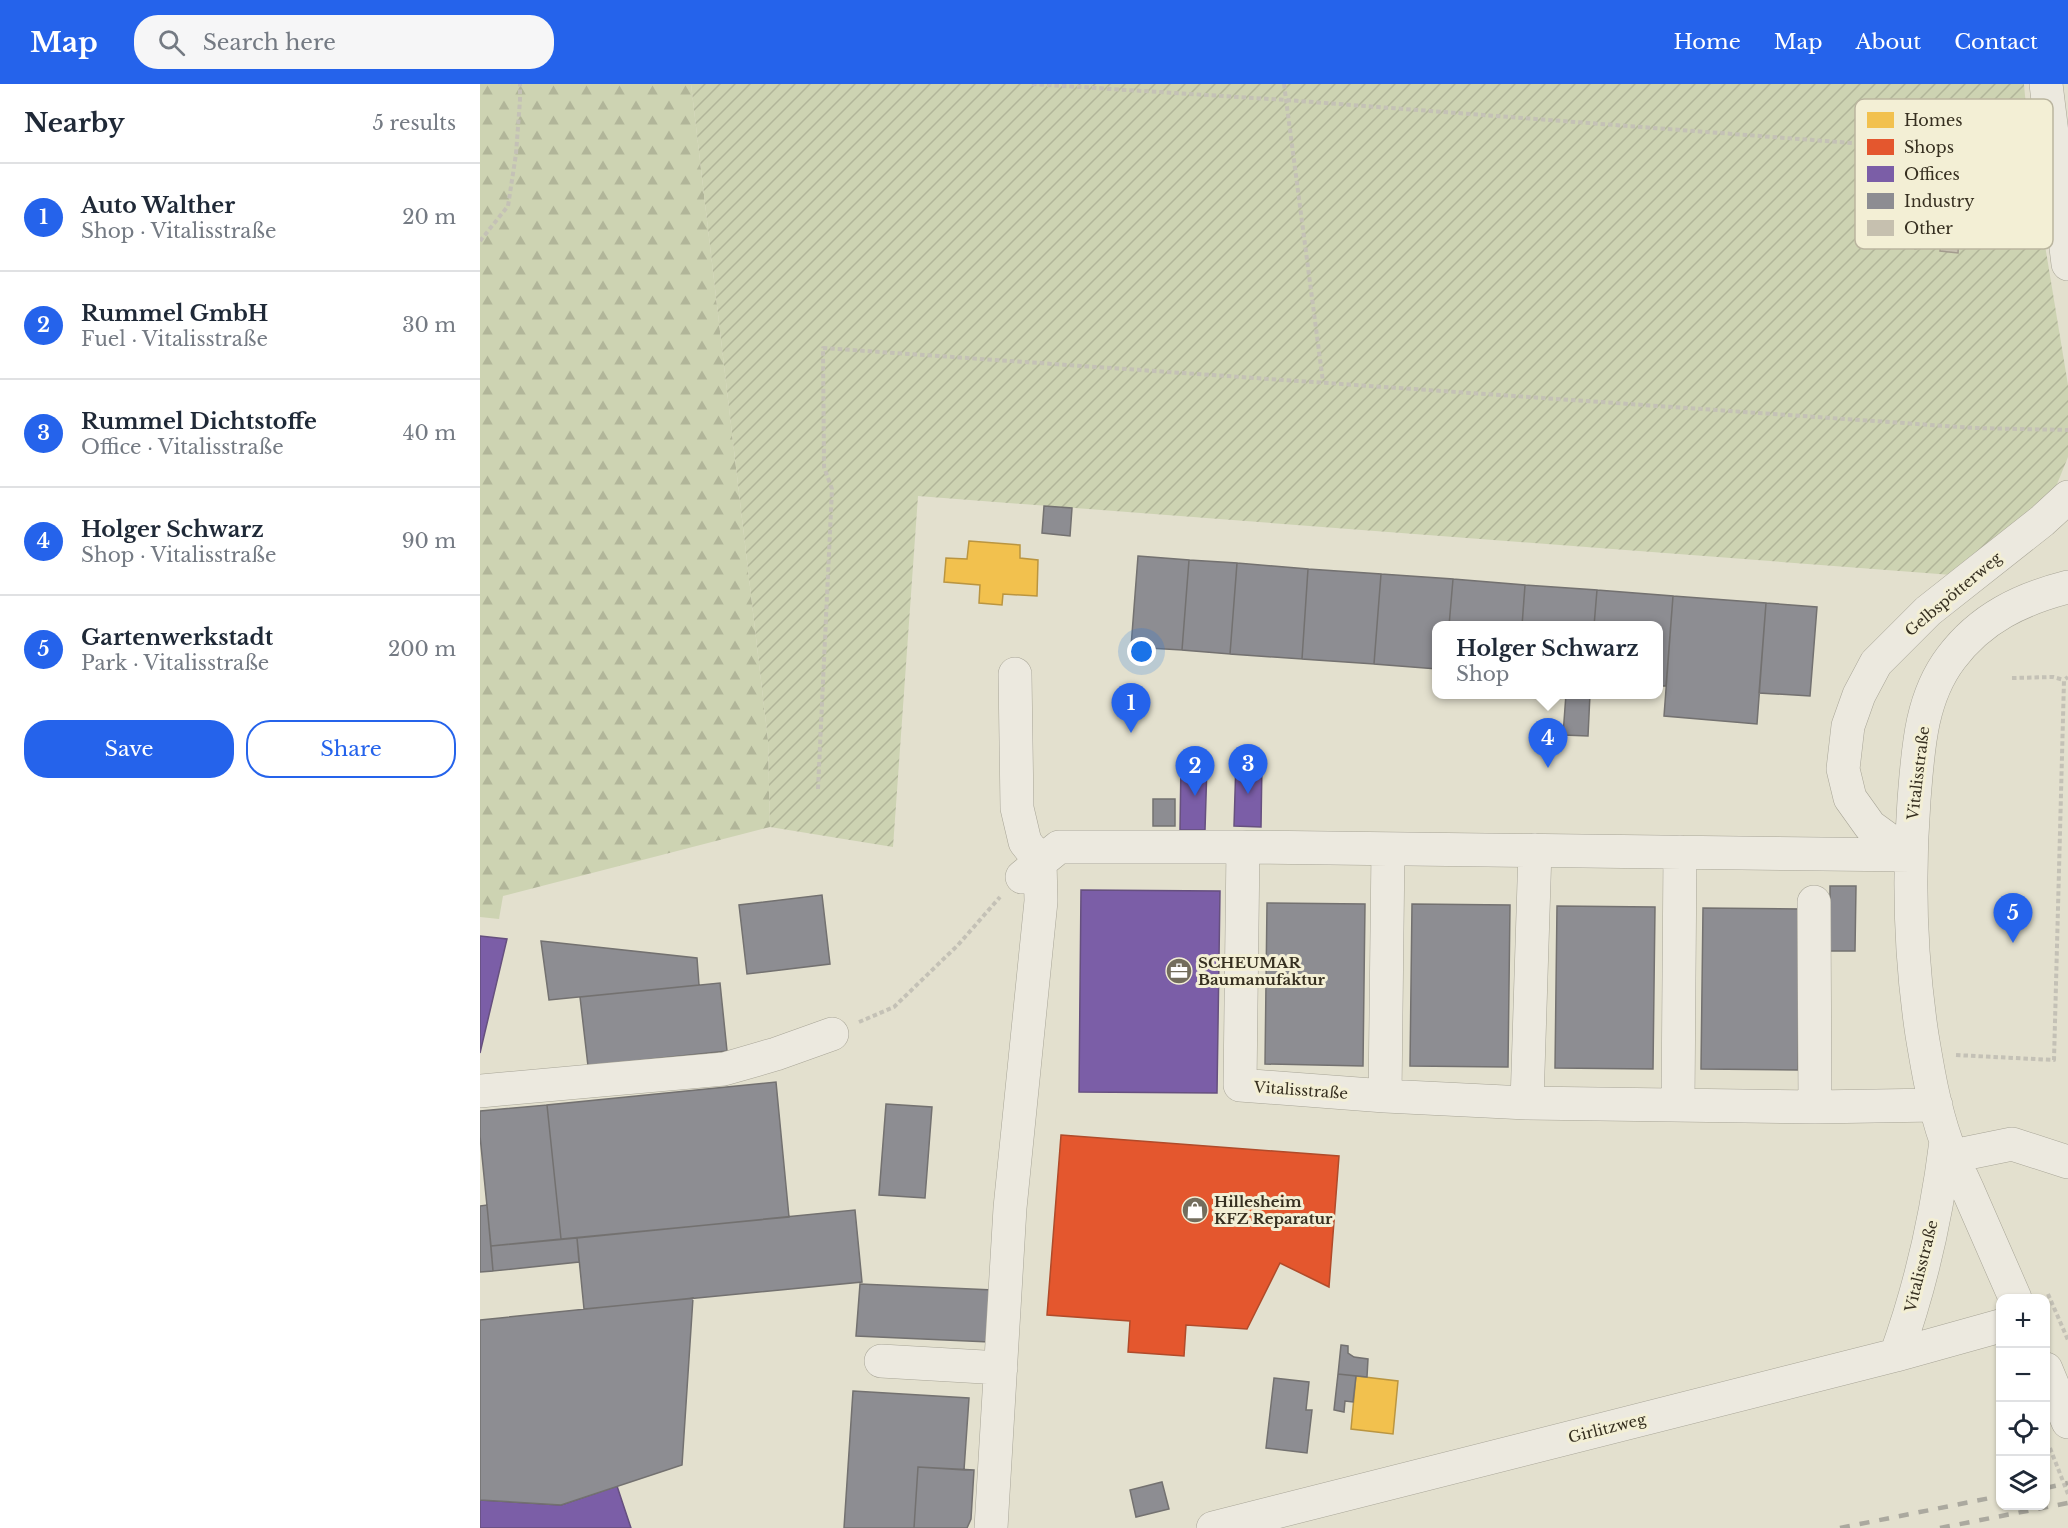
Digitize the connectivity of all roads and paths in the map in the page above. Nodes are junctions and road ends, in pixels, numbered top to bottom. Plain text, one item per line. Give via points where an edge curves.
1 (520, 84) edge
2 (1032, 84) edge
3 (1284, 84) edge
4 (2046, 84) edge
5 (2048, 99) edge
6 (1286, 100) junction
7 (1855, 143) edge
8 (2053, 145) edge
9 (2054, 154) joint
10 (480, 241) edge
11 (2068, 264) edge
12 (1323, 382) junction
13 (2068, 430) edge
14 (2068, 497) edge
15 (2068, 586) edge
16 (1015, 674) dead end
17 (2012, 678) dead end
18 (2066, 679) edge
19 (818, 789) dead end
20 (1243, 847) junction
21 (1388, 849) junction
22 (1535, 850) junction
23 (1680, 852) junction
24 (1910, 855) junction
25 (1031, 869) junction
26 (1815, 902) dead end
27 (832, 1034) dead end
28 (1925, 1054) junction
29 (480, 1091) edge
30 (1385, 1096) junction
31 (1527, 1103) junction
32 (1678, 1105) junction
33 (1936, 1105) junction
34 (1815, 1107) junction
35 (1950, 1149) junction
36 (2068, 1162) edge
37 (2013, 1294) edge
38 (1996, 1327) edge
39 (1896, 1355) junction
40 (881, 1362) dead end
41 (1001, 1368) junction
42 (2050, 1389) edge
43 (2059, 1434) edge
44 (2068, 1494) edge
45 (991, 1528) edge
46 (1214, 1528) edge

1 - 10 path via 508,206
2 - 6 path
3 - 6 path
4 - 5 street
6 - 7 path
6 - 12 path
8 - 9 street
9 - 11 street
12 - 13 path via 1975,428
12 - 19 path via 823,348 824,468 832,489
14 - 24 street, Gelbspötterweg via 1928,611 1876,663 1859,695 1848,726 1843,768 1850,798 1870,826
15 - 24 street, Vitalisstraße via 2001,612 1971,635 1945,667 1931,692 1918,743
16 - 25 street via 1017,808
17 - 18 path
18 - 28 path via 2054,1060
20 - 21 street
20 - 25 street via 1059,847
20 - 30 street, Vitalisstraße via 1240,1085
21 - 22 street
21 - 30 street
22 - 23 street
22 - 31 street
23 - 24 street
23 - 32 street
24 - 28 street, Vitalisstraße via 1914,981
25 - 41 street via 1041,901 1010,1208
26 - 34 street
27 - 29 street via 724,1069
28 - 33 street, Vitalisstraße
30 - 31 street, Vitalisstraße
31 - 32 street, Vitalisstraße
32 - 34 street, Vitalisstraße
33 - 34 street, Vitalisstraße
33 - 35 street, Vitalisstraße
35 - 36 street via 2012,1144
35 - 37 street, Vitalisstraße
35 - 39 street, Vitalisstraße via 1914,1303
38 - 39 street, Girlitzweg
39 - 46 street, Girlitzweg
40 - 41 street
41 - 45 street
42 - 43 street
43 - 44 path

